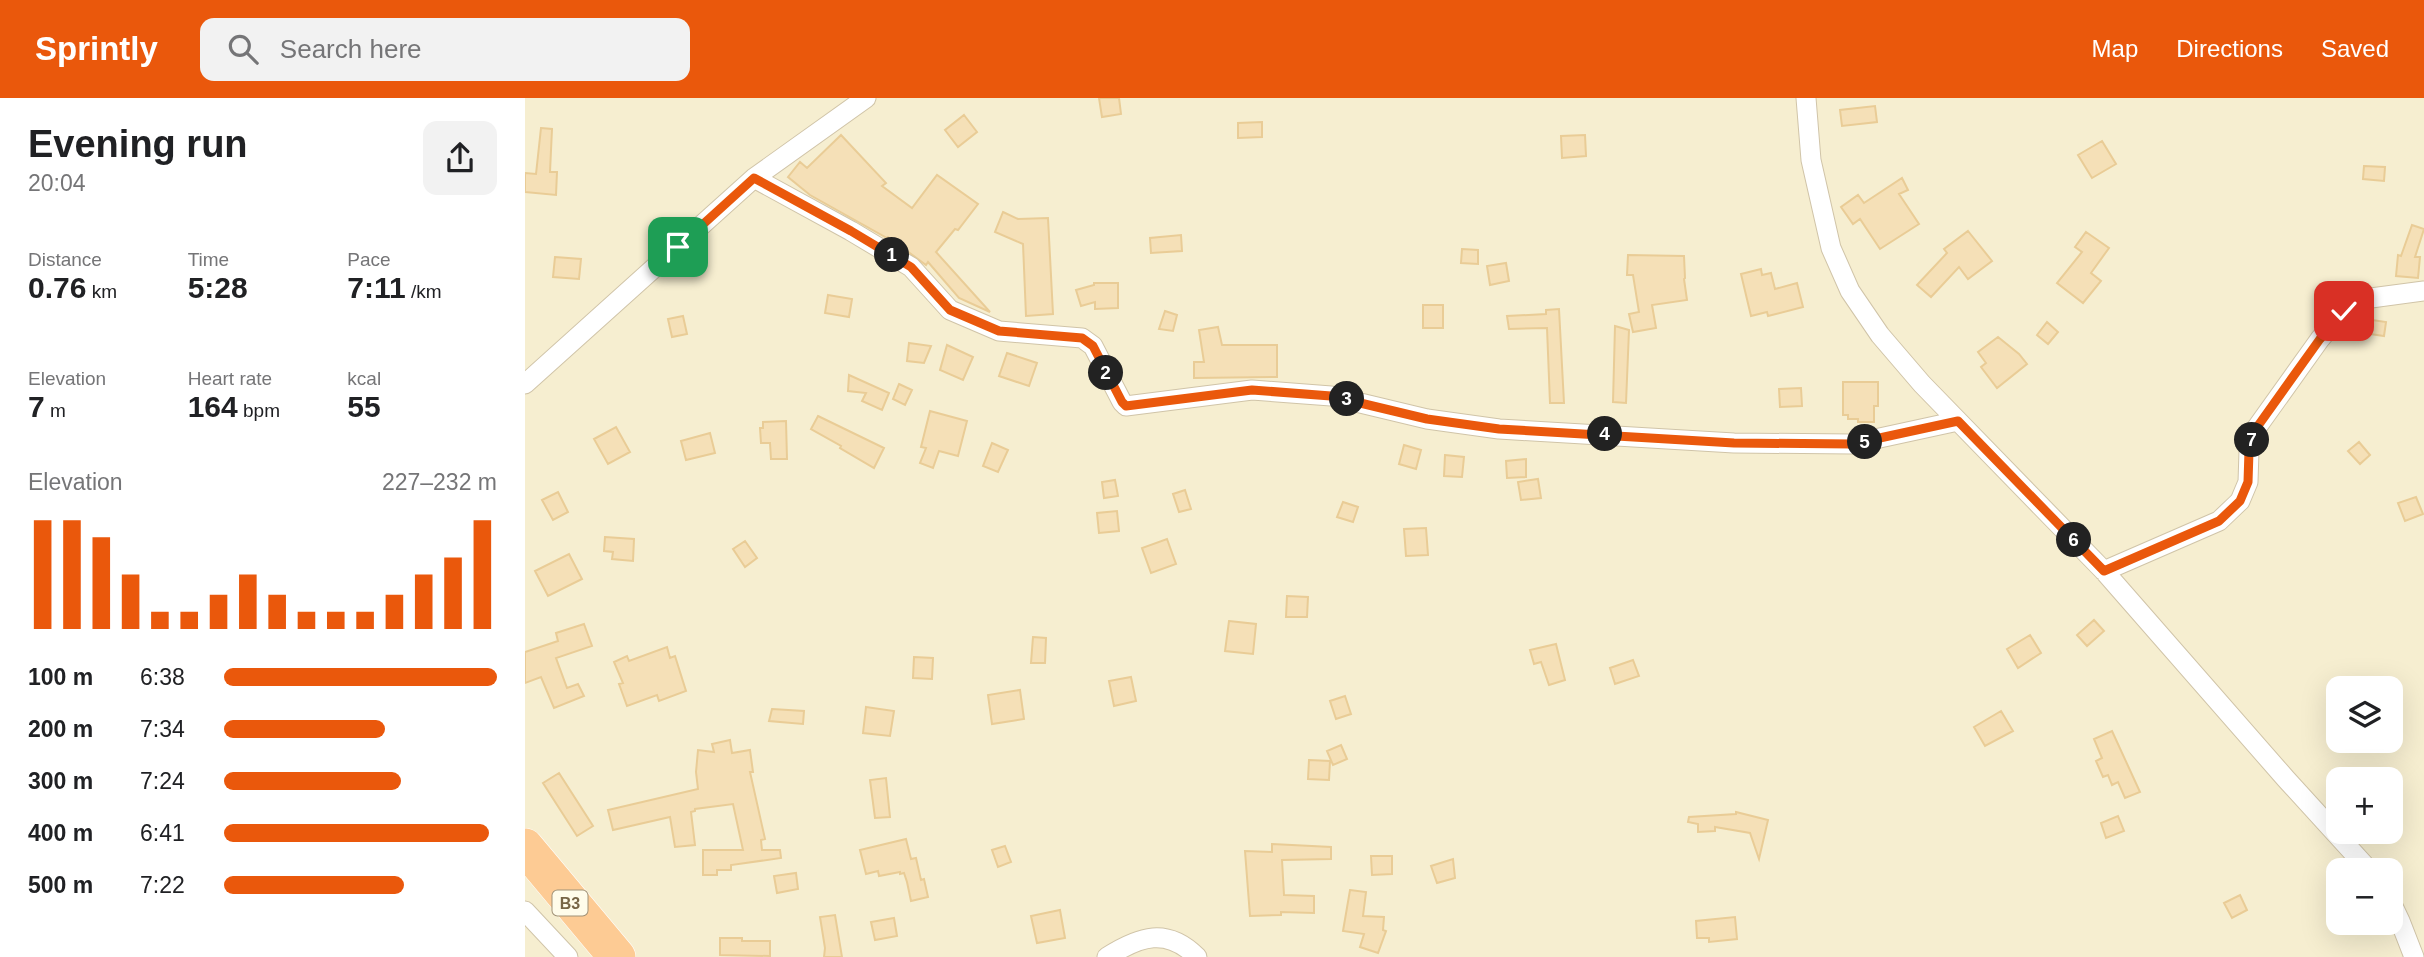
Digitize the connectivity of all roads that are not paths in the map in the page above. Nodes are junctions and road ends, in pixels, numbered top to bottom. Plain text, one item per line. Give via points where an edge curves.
1 (866, 98) edge
2 (1806, 98) edge
3 (754, 178) junction
4 (2424, 291) edge
5 (525, 384) edge
6 (1958, 421) junction
7 (2104, 571) junction
8 (525, 847) edge
9 (2358, 858) edge
10 (525, 911) edge
11 (2403, 928) edge
12 (568, 957) edge
13 (617, 957) edge
14 (1107, 957) edge
15 (1197, 957) edge
16 (2414, 957) edge

1 - 3 street
2 - 6 street via 1811,160 1831,248 1850,291 1880,335
3 - 5 street
3 - 6 street via 911,267 950,310 999,331 1088,341 1126,406 1252,390 1331,396 1427,419 1499,429 1734,443 1852,444
4 - 7 street via 2371,298 2344,311 2255,430 2248,482 2240,501 2219,521
6 - 7 street
7 - 9 street
8 - 13 highway, B3
10 - 12 street
11 - 16 street
14 - 15 street via 1147,938 1167,937

